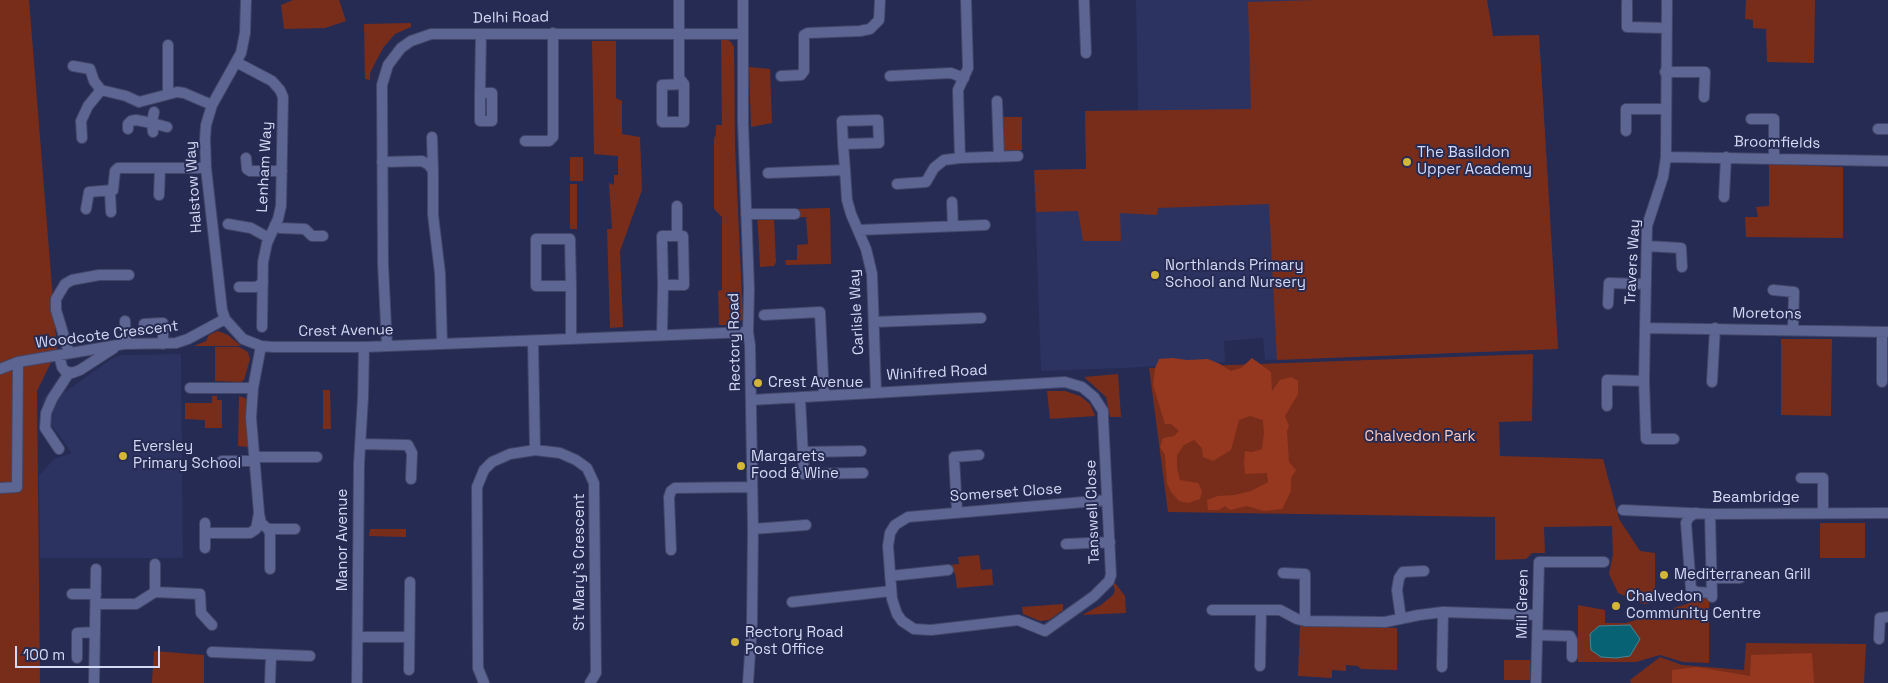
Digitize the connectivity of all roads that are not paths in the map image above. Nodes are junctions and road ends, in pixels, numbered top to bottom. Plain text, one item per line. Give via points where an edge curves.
1 (246, 0) edge
2 (679, 0) edge
3 (743, 0) edge
4 (880, 0) edge
5 (966, 0) edge
6 (1084, 0) edge
7 (1667, 0) edge
8 (1627, 2) dead end
9 (1666, 28) junction
10 (553, 33) junction
11 (481, 34) junction
12 (680, 34) junction
13 (743, 34) junction
14 (168, 45) dead end
15 (1086, 52) dead end
16 (236, 62) junction
17 (73, 66) dead end
18 (1665, 72) junction
19 (781, 76) dead end
20 (890, 76) dead end
21 (964, 78) junction
22 (684, 84) dead end
23 (100, 90) junction
24 (168, 93) junction
25 (480, 93) dead end
26 (1704, 97) dead end
27 (997, 101) dead end
28 (139, 102) junction
29 (212, 106) junction
30 (1666, 109) junction
31 (1750, 119) dead end
32 (140, 120) junction
33 (167, 127) dead end
34 (128, 129) dead end
35 (1626, 131) dead end
36 (432, 137) dead end
37 (82, 138) dead end
38 (524, 141) dead end
39 (843, 144) dead end
40 (1018, 156) dead end
41 (999, 157) junction
42 (1666, 157) junction
43 (1726, 157) junction
44 (246, 158) dead end
45 (960, 158) junction
46 (1774, 158) junction
47 (1888, 161) edge
48 (382, 162) junction
49 (160, 168) junction
50 (206, 168) junction
51 (432, 170) junction
52 (844, 170) junction
53 (282, 171) junction
54 (768, 173) dead end
55 (897, 184) dead end
56 (110, 191) junction
57 (159, 195) dead end
58 (1724, 198) dead end
59 (952, 202) dead end
60 (677, 206) dead end
61 (86, 209) dead end
62 (111, 212) dead end
63 (746, 214) junction
64 (795, 214) dead end
65 (228, 224) dead end
66 (276, 225) junction
67 (985, 225) dead end
68 (953, 226) junction
69 (859, 230) junction
70 (323, 236) dead end
71 (677, 236) junction
72 (269, 238) junction
73 (1647, 246) junction
74 (1682, 268) dead end
75 (129, 275) dead end
76 (263, 282) junction
77 (1646, 284) junction
78 (663, 285) junction
79 (571, 286) junction
80 (239, 287) dead end
81 (1773, 290) dead end
82 (1608, 304) dead end
83 (764, 314) dead end
84 (980, 318) dead end
85 (225, 319) junction
86 (125, 321) dead end
87 (874, 322) junction
88 (144, 324) dead end
89 (262, 327) dead end
90 (1646, 328) junction
91 (1714, 328) junction
92 (1793, 329) junction
93 (748, 332) junction
94 (1885, 332) edge
95 (662, 335) junction
96 (571, 340) junction
97 (533, 341) junction
98 (442, 343) junction
99 (163, 344) junction
100 (121, 345) junction
101 (261, 346) junction
102 (387, 346) junction
103 (364, 347) junction
104 (64, 354) junction
105 (18, 362) junction
106 (0, 369) edge
107 (69, 373) junction
108 (1644, 381) junction
109 (1065, 382) joint
110 (1712, 382) dead end
111 (1882, 382) dead end
112 (190, 388) dead end
113 (253, 388) junction
114 (876, 391) junction
115 (824, 396) junction
116 (800, 398) junction
117 (751, 400) junction
118 (1606, 406) dead end
119 (1674, 439) dead end
120 (360, 444) junction
121 (58, 449) dead end
122 (535, 450) junction
123 (861, 451) dead end
124 (802, 452) junction
125 (979, 455) dead end
126 (318, 457) dead end
127 (255, 459) junction
128 (222, 461) dead end
129 (863, 473) dead end
130 (1802, 478) dead end
131 (411, 479) dead end
132 (752, 487) junction
133 (0, 488) edge
134 (1107, 500) junction
135 (1623, 510) dead end
136 (957, 512) junction
137 (1823, 512) junction
138 (259, 513) junction
139 (1696, 513) junction
140 (1888, 513) edge
141 (1710, 514) junction
142 (806, 525) dead end
143 (268, 528) junction
144 (295, 528) dead end
145 (753, 529) junction
146 (1110, 542) junction
147 (1066, 544) dead end
148 (205, 548) dead end
149 (671, 550) dead end
150 (1604, 562) dead end
151 (155, 564) dead end
152 (96, 569) dead end
153 (270, 569) dead end
154 (948, 570) dead end
155 (1424, 571) dead end
156 (1283, 573) dead end
157 (890, 576) junction
158 (1711, 578) junction
159 (1740, 578) dead end
160 (410, 582) dead end
161 (891, 591) junction
162 (155, 592) junction
163 (72, 594) dead end
164 (96, 599) junction
165 (792, 602) dead end
166 (1212, 610) dead end
167 (1262, 611) junction
168 (1443, 612) junction
169 (1538, 615) junction
170 (1888, 617) edge
171 (1401, 619) junction
172 (1305, 621) junction
173 (212, 625) dead end
174 (95, 632) junction
175 (1537, 635) junction
176 (358, 637) junction
177 (408, 637) junction
178 (1879, 639) dead end
179 (212, 652) dead end
180 (271, 655) junction
181 (310, 656) dead end
182 (1572, 657) dead end
183 (77, 658) dead end
184 (1260, 666) dead end
185 (1442, 667) dead end
186 (409, 670) dead end
187 (94, 683) edge
188 (270, 683) edge
189 (357, 683) edge
190 (484, 683) edge
191 (590, 683) edge
192 (748, 683) edge
193 (1536, 683) edge

1 - 16 street, Halstow Way via 245,33
2 - 12 street
3 - 13 street, Rectory Road
4 - 19 street via 879,20 870,29 804,35 804,71 801,75
5 - 21 street via 968,64
6 - 15 street
7 - 9 street, Travers Way
8 - 9 street via 1627,27
9 - 18 street, Travers Way
10 - 11 street, Delhi Road
10 - 12 street, Delhi Road
10 - 38 street via 553,137 549,141
11 - 25 street
11 - 48 street, Delhi Road via 430,34 411,41 393,57 382,85
12 - 13 street, Delhi Road
12 - 22 street via 679,78
13 - 63 street, Rectory Road
14 - 24 street
16 - 29 street, Halstow Way
16 - 53 street, Lenham Way via 272,81 283,97
17 - 23 street via 90,69
18 - 26 street via 1705,72
18 - 30 street, Travers Way
20 - 21 street via 951,72
21 - 45 street via 958,90
23 - 28 street
23 - 37 street via 81,121
24 - 28 street
24 - 29 street via 184,93
27 - 41 street
28 - 32 street
29 - 50 street, Halstow Way via 206,132
30 - 35 street via 1626,109
30 - 42 street, Travers Way
31 - 46 street via 1774,119
32 - 33 street
32 - 34 street via 131,121
36 - 51 street
39 - 52 street, Carlisle Way
40 - 41 street
41 - 45 street
42 - 43 street, Broomfields
42 - 73 street, Travers Way via 1647,226
43 - 46 street, Broomfields
43 - 58 street
44 - 53 street via 250,171
45 - 55 street via 938,163 926,182
46 - 47 street, Broomfields
48 - 51 street via 422,162
48 - 102 street, Delhi Road
49 - 50 street
49 - 56 street via 118,168 113,190
49 - 57 street
50 - 85 street, Halstow Way via 220,300
51 - 98 street
52 - 54 street
52 - 69 street, Carlisle Way via 849,206
53 - 66 street, Lenham Way via 281,206
56 - 61 street via 88,192
56 - 62 street
59 - 68 street
60 - 71 street
63 - 64 street
63 - 93 street, Rectory Road
65 - 72 street via 251,228
66 - 70 street via 305,229 312,236
66 - 72 street, Lenham Way
67 - 68 street
68 - 69 street
69 - 87 street, Carlisle Way via 871,268
71 - 78 street via 662,236
71 - 78 street via 683,236 684,285
72 - 76 street, Lenham Way via 263,262
73 - 74 street via 1681,248
73 - 77 street, Travers Way
75 - 104 street via 99,275 65,284 56,299
76 - 80 street via 257,288
76 - 89 street, Lenham Way
77 - 82 street via 1609,283
77 - 90 street, Travers Way
78 - 95 street
79 - 79 street via 536,286 536,239 570,239
79 - 96 street
81 - 92 street via 1794,292
83 - 115 street via 820,312
84 - 87 street
85 - 99 street, Woodcote Crescent via 188,339
85 - 101 street, Crest Avenue via 243,338
86 - 100 street
87 - 114 street, Carlisle Way
88 - 99 street via 163,323
90 - 91 street, Moretons
90 - 108 street, Travers Way
91 - 92 street, Moretons
91 - 110 street
92 - 94 street, Moretons
93 - 95 street, Crest Avenue
93 - 117 street, Rectory Road
94 - 111 street
95 - 96 street, Crest Avenue
96 - 97 street, Crest Avenue
97 - 98 street, Crest Avenue
97 - 122 street
98 - 102 street, Crest Avenue
99 - 100 street, Woodcote Crescent
100 - 104 street, Woodcote Crescent
100 - 107 street via 76,373
101 - 103 street, Crest Avenue
101 - 113 street
102 - 103 street, Crest Avenue
103 - 120 street, Manor Avenue
104 - 105 street, Woodcote Crescent
104 - 107 street via 62,367
105 - 106 street, Woodcote Crescent
105 - 133 street via 17,487
107 - 121 street via 46,414 45,428
108 - 118 street via 1607,380
108 - 119 street, Travers Way via 1646,439
109 - 114 street, Winifred Road
109 - 134 street, Tanswell Close via 1088,391 1102,411
112 - 113 street
113 - 127 street via 251,418
114 - 115 street, Winifred Road
115 - 116 street, Winifred Road
116 - 117 street, Winifred Road
116 - 124 street
117 - 132 street, Rectory Road
120 - 131 street via 408,445 412,453
120 - 176 street, Manor Avenue
122 - 190 street, St Mary's Crescent via 510,454 492,462 484,470 477,487 478,668
122 - 191 street, St Mary's Crescent via 560,453 576,460 587,468 594,483 596,673
123 - 124 street
124 - 129 street via 804,474
125 - 136 street via 954,457
126 - 127 street
127 - 128 street
127 - 138 street
130 - 137 street via 1823,478
132 - 145 street, Rectory Road
132 - 149 street via 675,488 669,497
134 - 136 street, Somerset Close
134 - 146 street, Tanswell Close
135 - 139 street, Beambridge
136 - 157 street, Somerset Close via 908,517 895,525 888,546
137 - 140 street, Beambridge
137 - 141 street, Beambridge
138 - 143 street via 261,524
138 - 148 street via 253,532 205,528
139 - 141 street, Beambridge
139 - 158 street via 1686,523 1691,589 1711,595
141 - 158 street
142 - 145 street
143 - 144 street
143 - 153 street
145 - 192 street, Rectory Road
146 - 147 street
146 - 161 street, Tanswell Close via 1109,581 1094,596 1045,631 1018,620 931,630 914,628 897,614
150 - 169 street, Mill Green via 1539,562
151 - 162 street
152 - 164 street
154 - 157 street
155 - 171 street via 1404,572 1399,578 1397,590
156 - 172 street via 1305,574
157 - 161 street
158 - 159 street
160 - 177 street
161 - 165 street
162 - 164 street via 136,604
162 - 173 street via 200,594 201,613
163 - 164 street
164 - 174 street
166 - 167 street
167 - 172 street via 1282,611
167 - 184 street
168 - 169 street
168 - 171 street
168 - 185 street
169 - 175 street, Mill Green
170 - 178 street via 1880,618
171 - 172 street via 1385,622
174 - 183 street via 77,633
174 - 187 street
175 - 182 street via 1570,636
175 - 193 street, Mill Green
176 - 177 street
176 - 189 street, Manor Avenue
177 - 186 street
179 - 180 street
180 - 181 street
180 - 188 street

